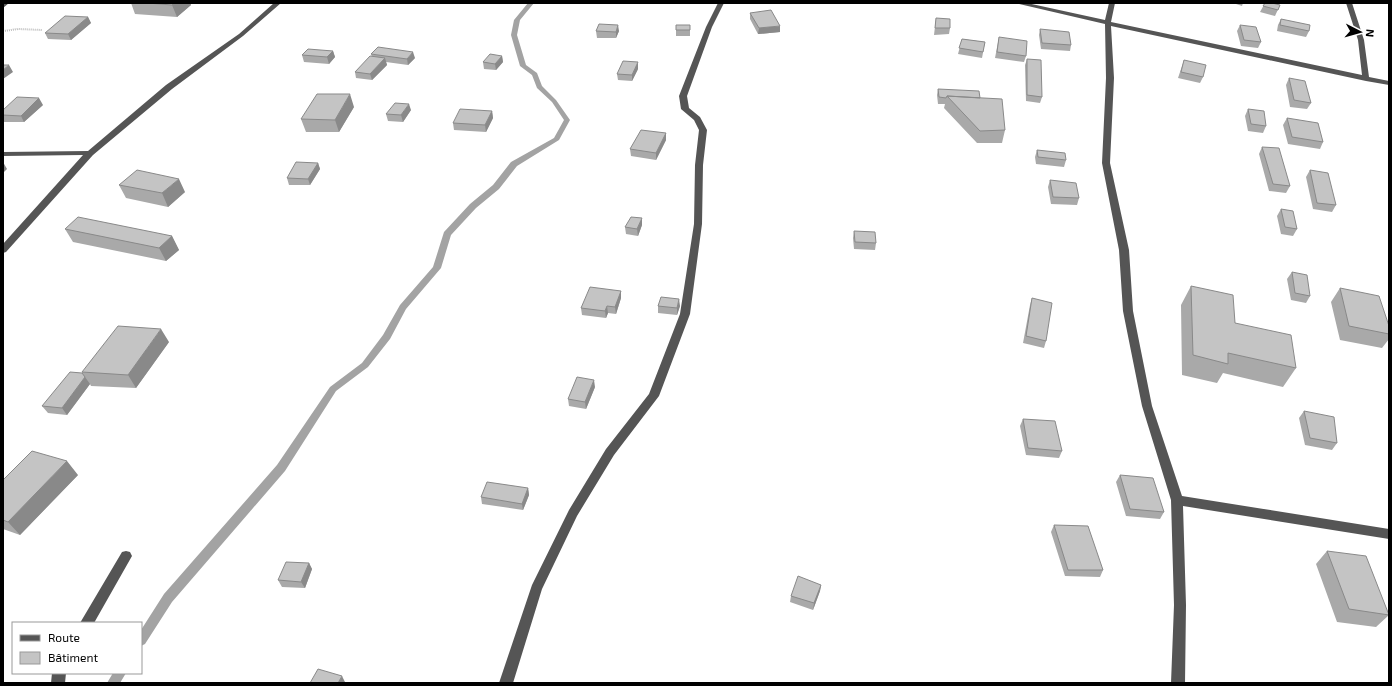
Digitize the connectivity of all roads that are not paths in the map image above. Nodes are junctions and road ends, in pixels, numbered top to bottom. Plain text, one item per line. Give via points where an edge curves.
1 (6, 3) edge
2 (278, 3) edge
3 (721, 3) edge
4 (1018, 3) edge
5 (1112, 3) edge
6 (1349, 3) edge
7 (3, 6) edge
8 (1108, 22) junction
9 (1366, 78) junction
10 (1389, 83) edge
11 (90, 153) junction
12 (3, 154) edge
13 (3, 250) edge
14 (1177, 500) junction
15 (1389, 534) edge
16 (126, 556) dead end
17 (88, 622) edge
18 (506, 683) edge
19 (1178, 683) edge

1 - 7 street
2 - 11 street via 241,35 169,87
3 - 18 street via 709,27 683,96 685,109 697,119 703,130 699,165 698,224 685,314 654,396 610,452 573,513 536,589
4 - 8 street
5 - 8 street
6 - 9 street via 1360,40
8 - 9 street
8 - 14 street via 1110,78 1106,163 1124,250 1128,311 1147,406
9 - 10 street
11 - 12 street
11 - 13 street
14 - 15 street
14 - 19 street via 1180,605
16 - 17 street

